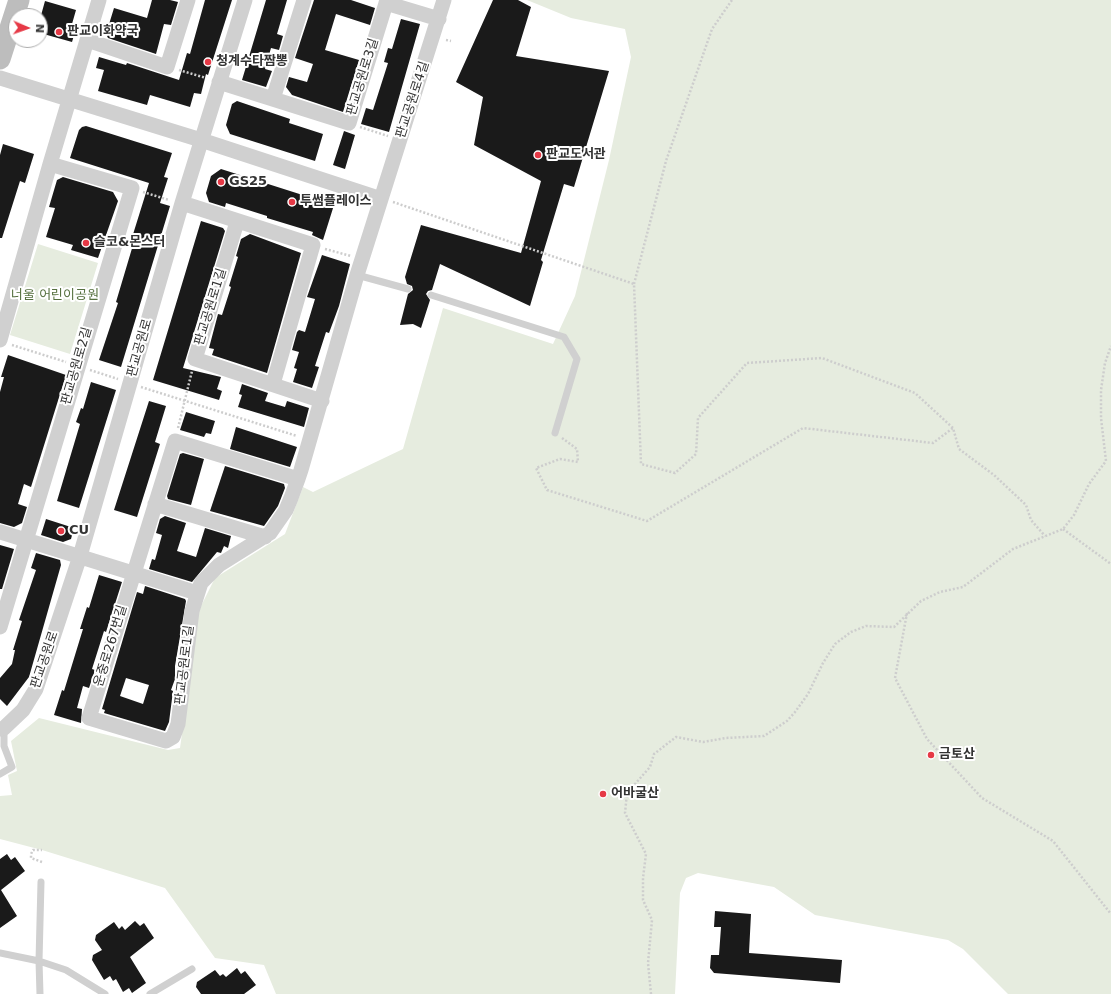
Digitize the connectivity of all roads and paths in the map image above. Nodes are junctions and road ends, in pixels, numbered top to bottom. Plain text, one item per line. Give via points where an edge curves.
1 (19, 0) edge
2 (99, 0) edge
3 (188, 0) edge
4 (245, 0) edge
5 (304, 0) edge
6 (444, 0) edge
7 (732, 0) edge
8 (387, 2) edge
9 (439, 19) junction
10 (87, 40) junction
11 (0, 59) edge
12 (166, 67) junction
13 (0, 78) edge
14 (219, 82) junction
15 (69, 99) junction
16 (273, 99) junction
17 (348, 123) junction
18 (201, 140) junction
19 (400, 140) junction
20 (50, 164) junction
21 (132, 188) junction
22 (381, 199) junction
23 (182, 203) junction
24 (237, 222) junction
25 (313, 245) junction
26 (363, 260) junction
27 (357, 275) junction
28 (634, 284) junction
29 (408, 289) dead end
30 (431, 295) dead end
31 (4, 342) edge
32 (1111, 346) edge
33 (195, 359) junction
34 (77, 366) junction
35 (129, 383) junction
36 (273, 384) junction
37 (185, 400) junction
38 (322, 401) junction
39 (953, 428) junction
40 (555, 433) joint
41 (310, 440) junction
42 (175, 441) junction
43 (298, 479) junction
44 (155, 504) junction
45 (1063, 529) junction
46 (0, 532) edge
47 (1045, 536) junction
48 (265, 537) junction
49 (27, 540) junction
50 (80, 556) junction
51 (1111, 564) edge
52 (133, 573) junction
53 (197, 593) junction
54 (907, 613) junction
55 (0, 627) edge
56 (89, 718) joint
57 (2, 728) edge
58 (0, 774) edge
59 (42, 850) dead end
60 (42, 862) dead end
61 (41, 882) dead end
62 (1111, 914) edge
63 (0, 952) edge
64 (38, 961) junction
65 (192, 969) dead end
66 (40, 994) edge
67 (105, 994) edge
68 (150, 994) edge
69 (651, 994) edge

1 - 11 main road
2 - 10 street
3 - 12 street
4 - 14 street, 판교공원로
5 - 16 street
6 - 9 street, 판교공원로4길
7 - 28 path via 712,29 666,161
8 - 9 street
8 - 17 street, 판교공원로3길
9 - 19 street, 판교공원로4길
10 - 12 street
10 - 15 street
12 - 14 path
13 - 15 street
14 - 16 street, 판교공원로3길
14 - 18 street, 판교공원로
15 - 18 street
15 - 20 street
16 - 17 street, 판교공원로3길
17 - 19 path
18 - 22 street
18 - 23 street, 판교공원로
19 - 22 street, 판교공원로4길
20 - 21 street
20 - 31 street
21 - 23 path
21 - 34 street, 판교공원로2길
22 - 26 street, 판교공원로1길
22 - 28 path
23 - 24 street
23 - 35 street, 판교공원로
24 - 25 street
24 - 33 street, 판교공원로1길
25 - 26 path
25 - 36 street
26 - 27 street, 판교공원로1길
27 - 29 lane
27 - 38 street, 판교공원로1길
28 - 39 path via 641,464 675,473 696,454 698,418 747,363 822,358 915,393
30 - 40 lane via 564,337 577,360
31 - 34 path
32 - 45 path via 1105,363 1101,390 1106,461
33 - 36 street, 판교공원로1길
33 - 37 path
34 - 35 path
34 - 49 street, 판교공원로2길
35 - 37 path
35 - 50 street, 판교공원로
36 - 38 street, 판교공원로1길
37 - 41 path
37 - 42 path
38 - 41 street, 판교공원로1길
39 - 40 path via 933,443 802,428 646,521 548,490 536,468 560,459 578,462 577,449
39 - 47 path via 959,449 994,475 1026,505 1031,520
41 - 43 street, 판교공원로1길
42 - 43 street
42 - 44 street
43 - 48 street, 판교공원로1길 via 286,510
44 - 48 street
44 - 52 street
45 - 47 path
45 - 51 path
46 - 49 street
47 - 54 path via 1013,549 963,587 940,592 921,601
48 - 53 street, 판교공원로1길 via 214,570 201,583
49 - 50 street
49 - 55 street, 판교공원로2길
50 - 52 street
50 - 57 street, 판교공원로 via 36,689 23,710
52 - 53 street
52 - 56 street, 운중로267번길
53 - 56 street, 판교공원로1길 via 192,610 178,724 173,737 166,741
54 - 62 path via 895,678 927,739 982,798 1053,842
54 - 69 path via 894,627 866,626 851,632 835,644 808,694 795,712 787,721 764,736 703,742 676,737 654,754 650,767 627,793 625,813 646,854 643,900 652,920 648,963
57 - 58 lane via 4,746 12,767
59 - 60 path via 33,850 31,854 31,858
61 - 64 lane
63 - 64 lane
64 - 66 lane
64 - 67 lane via 77,976
65 - 68 lane

